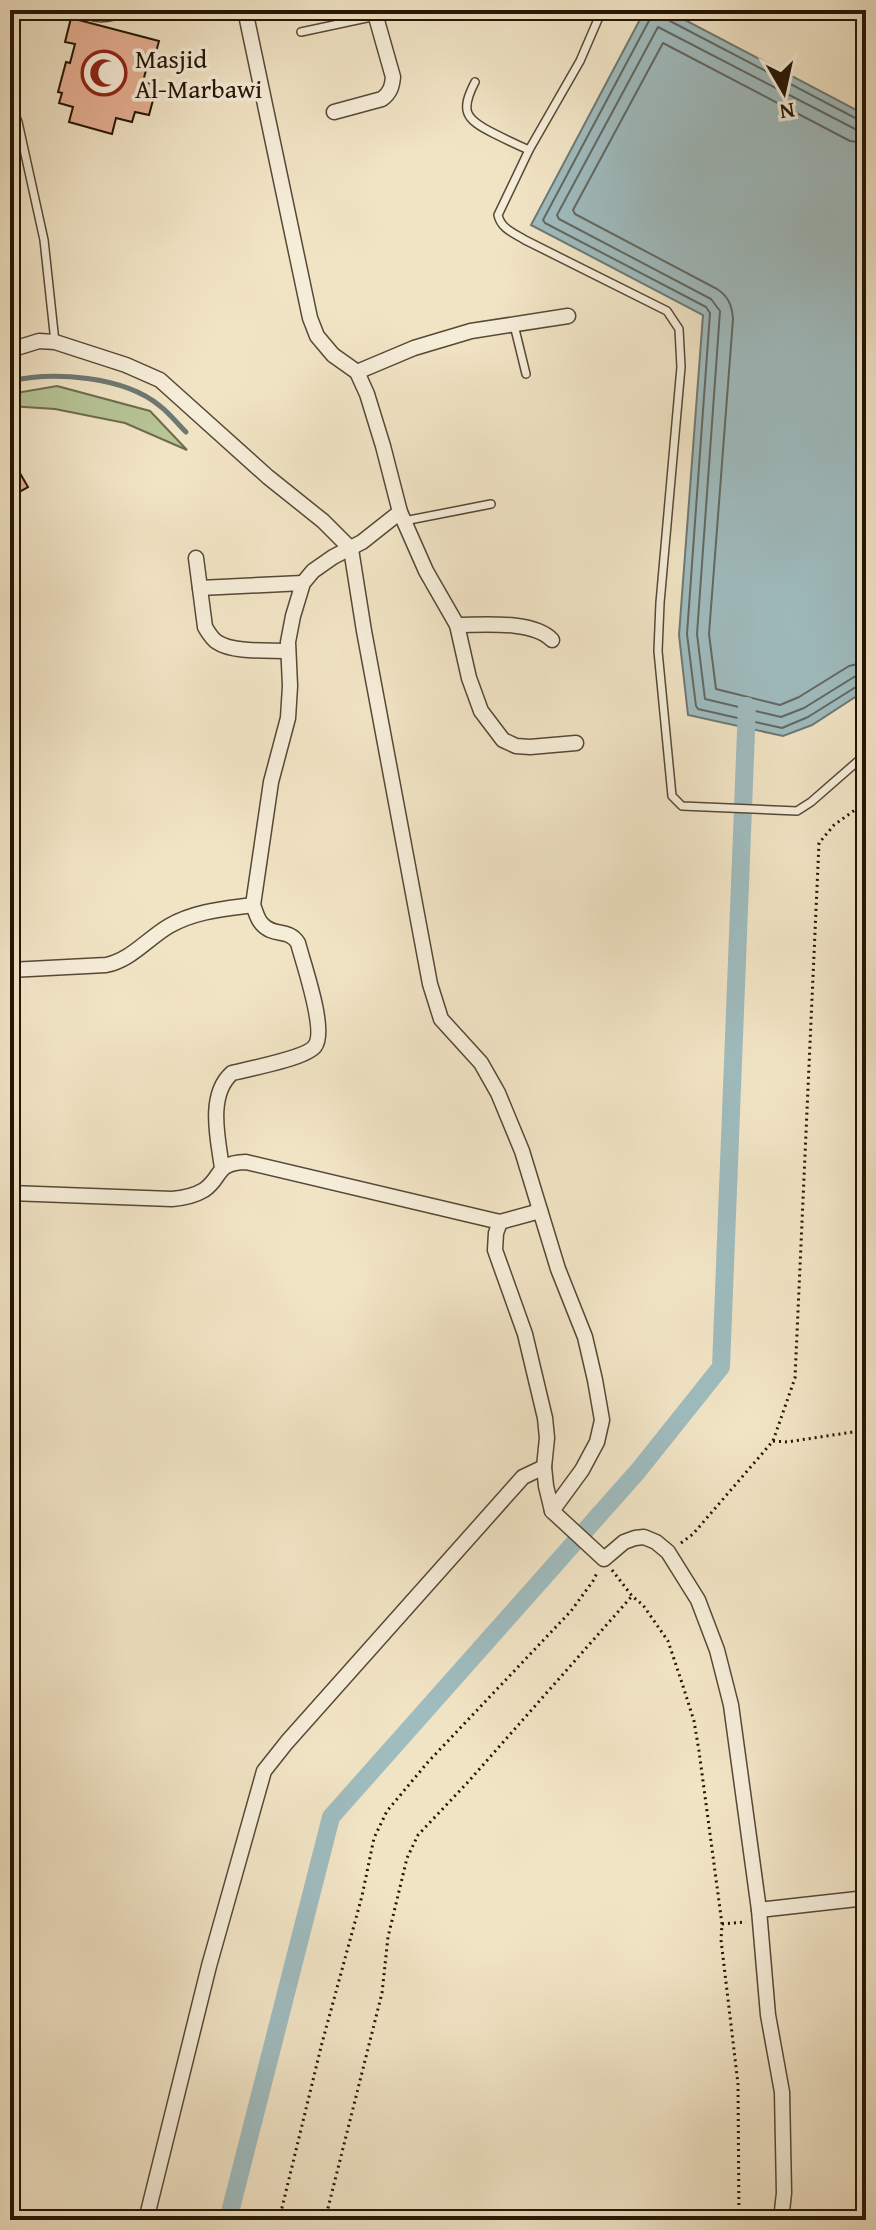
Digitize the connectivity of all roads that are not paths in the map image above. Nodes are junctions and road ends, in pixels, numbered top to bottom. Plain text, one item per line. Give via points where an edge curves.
1 (77, 10) edge
2 (128, 10) edge
3 (245, 10) edge
4 (602, 10) edge
5 (375, 13) edge
6 (301, 32) dead end
7 (475, 82) dead end
8 (10, 102) edge
9 (334, 112) dead end
10 (529, 150) junction
11 (568, 316) dead end
12 (514, 325) junction
13 (55, 342) junction
14 (10, 350) edge
15 (357, 372) junction
16 (526, 374) dead end
17 (491, 504) dead end
18 (402, 517) junction
19 (351, 549) junction
20 (196, 558) dead end
21 (303, 583) junction
22 (200, 588) junction
23 (457, 625) junction
24 (552, 640) dead end
25 (288, 651) junction
26 (576, 743) dead end
27 (866, 754) edge
28 (253, 905) junction
29 (10, 970) edge
30 (222, 1168) junction
31 (10, 1193) edge
32 (540, 1211) junction
33 (500, 1222) junction
34 (544, 1467) junction
35 (556, 1515) junction
36 (866, 1898) edge
37 (759, 1915) junction
38 (146, 2220) edge
39 (781, 2220) edge

1 - 2 lane via 101,18
3 - 15 street via 310,318 333,355
4 - 10 lane via 580,61
5 - 6 lane
5 - 9 street via 393,77 388,94
7 - 10 lane via 467,112 475,124
8 - 13 lane via 44,240
10 - 27 lane via 498,215 504,227 667,311 679,329 681,367 658,651 672,796 682,806 797,811
11 - 12 street
12 - 15 street via 414,348
12 - 16 lane
13 - 14 street
13 - 19 street via 160,380
15 - 18 street via 375,415
17 - 18 lane
18 - 19 street
18 - 23 street
19 - 21 street via 313,571
19 - 32 street via 430,984 441,1019 481,1063 498,1093
20 - 22 street
21 - 22 street
21 - 25 street
22 - 25 street via 205,627 218,643
23 - 24 street via 537,630
23 - 26 street via 481,711 503,740 530,747
25 - 28 street via 288,718 271,782
28 - 29 street via 189,916 117,963
28 - 30 street via 265,928 289,933 298,943 314,999 318,1039 306,1053 232,1073 224,1081 217,1103
30 - 31 street via 207,1188 172,1199
30 - 33 street via 246,1162
32 - 33 street
32 - 35 street via 585,1337 602,1420 597,1442
33 - 34 street via 495,1250 525,1334 545,1418
34 - 35 street
34 - 38 street via 523,1477 264,1771
35 - 37 street via 600,1555 644,1537 656,1542 698,1600 731,1705
36 - 37 street
37 - 39 street via 782,2092

